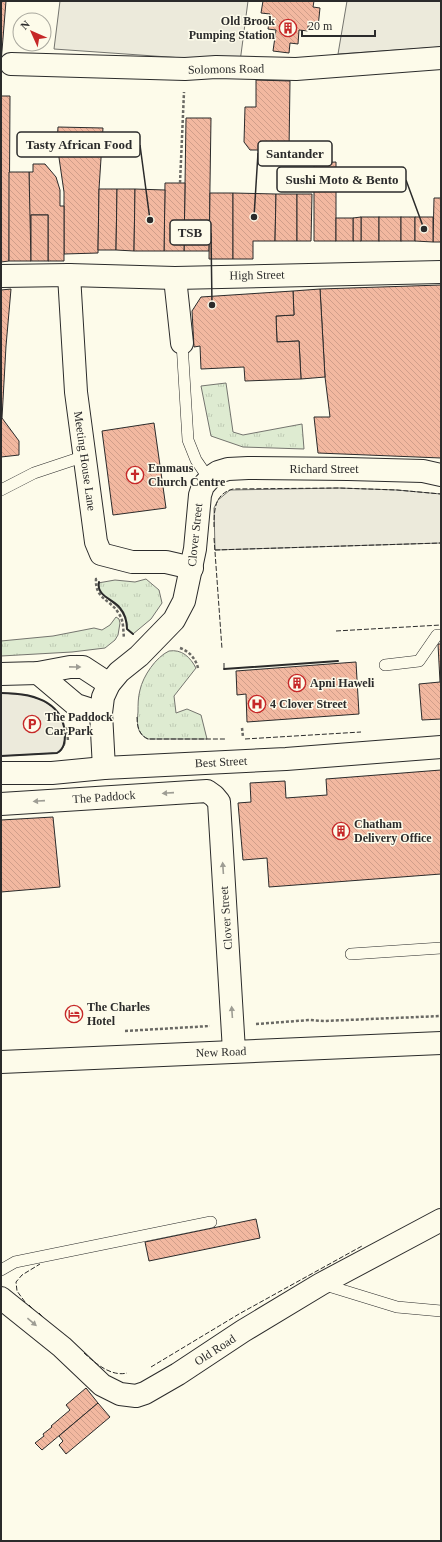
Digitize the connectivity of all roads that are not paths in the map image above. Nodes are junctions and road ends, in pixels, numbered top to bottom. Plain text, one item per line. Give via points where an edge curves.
1 (441, 58) edge
2 (11, 64) dead end
3 (441, 272) edge
4 (69, 275) junction
5 (1, 276) edge
6 (175, 278) junction
7 (182, 343) joint
8 (85, 456) junction
9 (441, 475) edge
10 (209, 479) junction
11 (1, 490) edge
12 (192, 568) junction
13 (441, 635) edge
14 (385, 665) dead end
15 (38, 673) junction
16 (1, 674) edge
17 (108, 684) junction
18 (101, 713) junction
19 (441, 747) edge
20 (104, 768) junction
21 (1, 773) edge
22 (207, 791) joint
23 (1, 804) edge
24 (441, 948) edge
25 (352, 954) dead end
26 (441, 1043) edge
27 (234, 1051) junction
28 (1, 1062) edge
29 (441, 1220) edge
30 (211, 1222) dead end
31 (1, 1270) edge
32 (321, 1284) junction
33 (1, 1298) edge
34 (441, 1311) edge

1 - 2 street, Solomons Road via 296,69 216,67 185,70
3 - 6 street, High Street
4 - 5 street, High Street
4 - 6 street, High Street
4 - 8 street, Meeting House Lane via 76,392
6 - 7 street
7 - 10 lane via 188,440 196,460
8 - 11 lane via 34,473
8 - 12 street, Meeting House Lane via 96,542 101,554 132,562 166,562
9 - 10 street, Richard Street via 423,471 248,468 223,471
10 - 12 street, Clover Street via 200,495
12 - 17 street, Clover Street via 184,602 174,620
13 - 14 lane via 437,635 419,661
15 - 16 street
15 -> 17 street via 70,667 83,668
15 - 18 street via 76,706
17 - 18 street, Clover Street
18 - 20 street, Clover Street
19 - 20 street, Best Street
20 - 21 street, Best Street
22 -> 23 street, The Paddock
27 -> 22 street, Clover Street via 219,802
24 - 25 lane
26 - 27 street, New Road
27 - 28 street, New Road
29 - 32 street, Old Road
30 - 31 lane via 15,1262
33 -> 32 street, Old Road via 62,1347 106,1388 126,1396 136,1396 178,1374
32 - 34 lane via 397,1307

